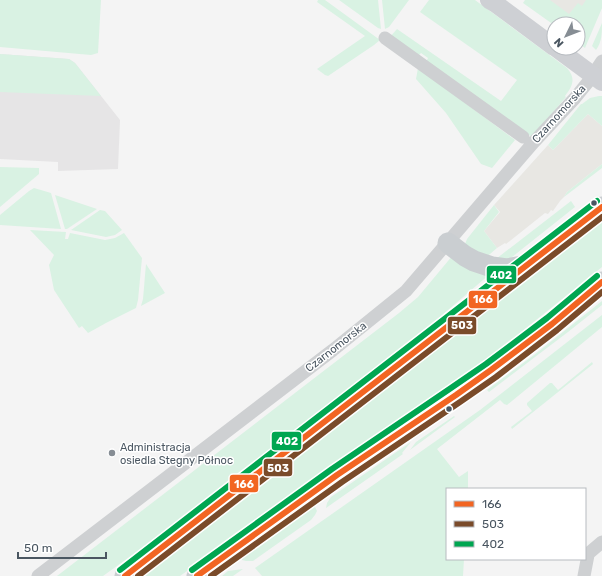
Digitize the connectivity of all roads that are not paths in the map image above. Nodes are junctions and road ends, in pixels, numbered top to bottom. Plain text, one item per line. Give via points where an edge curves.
1 (492, 1) edge
2 (385, 38) dead end
3 (546, 40) edge
4 (570, 56) edge
5 (599, 73) edge
6 (523, 137) dead end
7 (602, 207) edge
8 (448, 243) junction
9 (527, 265) junction
10 (602, 282) edge
11 (602, 542) edge
12 (38, 576) edge
13 (125, 576) edge
14 (197, 576) edge
15 (584, 576) edge

1 - 3 street
2 - 6 street
4 - 5 street
5 - 8 street, Czarnomorska via 533,143
7 - 9 main road
8 - 9 main road via 474,261 492,267 507,270
8 - 12 street, Czarnomorska via 406,291 390,305
9 - 13 main road
10 - 14 main road via 491,370 337,475
11 - 15 street via 589,553

